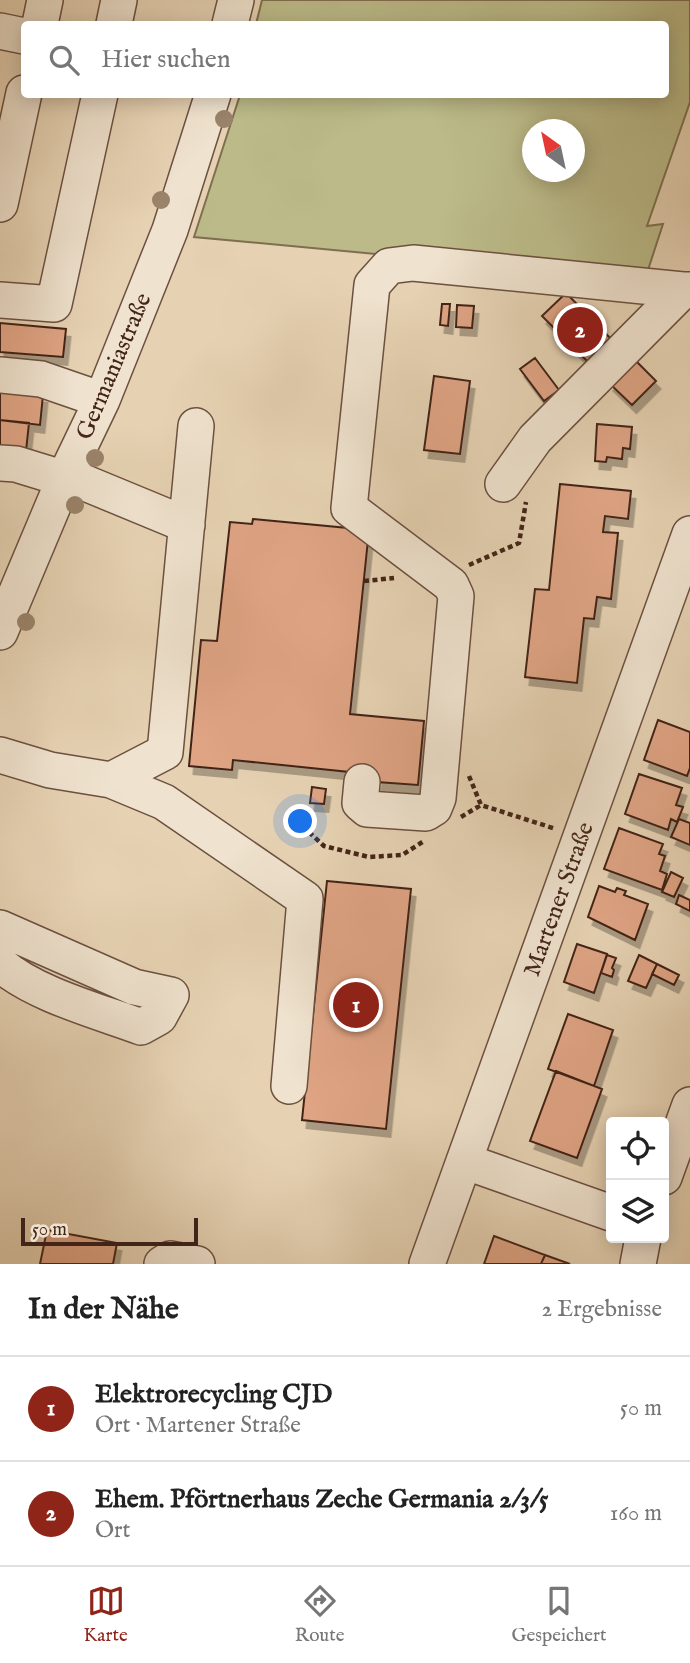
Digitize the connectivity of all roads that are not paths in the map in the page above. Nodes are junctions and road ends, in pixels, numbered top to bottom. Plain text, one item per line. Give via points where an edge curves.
1 (45, 0) edge
2 (120, 0) edge
3 (236, 0) edge
4 (41, 21) edge
5 (115, 21) edge
6 (231, 21) edge
7 (0, 31) edge
8 (21, 35) edge
9 (23, 98) edge
10 (99, 98) edge
11 (211, 98) edge
12 (0, 204) edge
13 (687, 290) edge
14 (0, 300) edge
15 (0, 375) edge
16 (102, 400) junction
17 (196, 426) dead end
18 (0, 463) edge
19 (65, 477) junction
20 (515, 490) road end
21 (187, 525) junction
22 (690, 534) edge
23 (14, 564) edge
24 (679, 599) edge
25 (0, 632) edge
26 (0, 755) edge
27 (111, 780) junction
28 (362, 782) dead end
29 (0, 928) edge
30 (0, 964) edge
31 (289, 1086) dead end
32 (690, 1105) edge
33 (464, 1161) junction
34 (669, 1163) edge
35 (606, 1211) edge
36 (642, 1243) edge
37 (162, 1264) edge
38 (198, 1264) edge
39 (427, 1264) edge
40 (638, 1264) edge

1 - 4 street
2 - 5 street
3 - 6 street
7 - 8 street
9 - 12 street
10 - 14 street via 54,304
11 - 16 street, Germaniastraße via 170,230
13 - 20 street via 535,439
13 - 28 street via 413,263 389,266 372,285 349,508 452,585 456,596 434,808 426,813 367,809 360,803
15 - 16 street via 41,379
16 - 19 street, Germaniastraße
17 - 21 street
18 - 19 street
19 - 21 street
19 - 23 street, Germaniastraße
21 - 27 street via 165,752
22 - 24 street, Martener Straße
23 - 25 street, Germaniastraße
24 - 33 street, Martener Straße via 581,832
26 - 27 street via 50,770
27 - 31 street via 164,802 305,899
29 - 30 street via 134,987 171,995 159,1017 141,1027 34,986
32 - 34 street
33 - 35 street
33 - 39 street, Martener Straße
36 - 40 street
37 - 38 street via 170,1259

